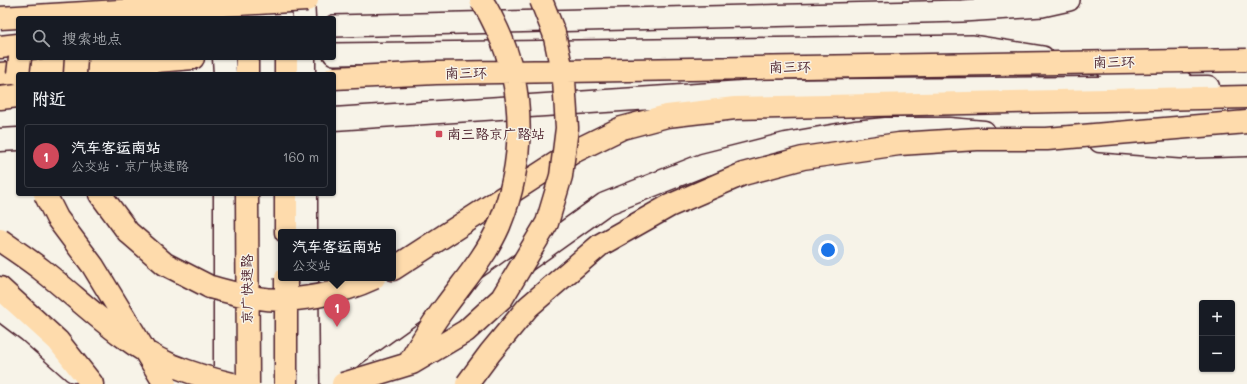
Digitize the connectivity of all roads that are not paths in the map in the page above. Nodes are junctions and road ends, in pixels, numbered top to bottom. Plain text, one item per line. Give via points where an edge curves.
1 (33, 0) edge
2 (94, 0) edge
3 (224, 0) edge
4 (247, 0) edge
5 (286, 0) edge
6 (303, 0) edge
7 (308, 0) edge
8 (481, 0) edge
9 (541, 0) edge
10 (1069, 0) edge
11 (28, 16) edge
12 (34, 16) edge
13 (88, 16) edge
14 (224, 16) edge
15 (247, 16) edge
16 (286, 16) edge
17 (304, 16) edge
18 (16, 17) edge
19 (0, 18) edge
20 (336, 26) edge
21 (16, 45) edge
22 (0, 47) edge
23 (336, 54) edge
24 (20, 60) edge
25 (76, 60) edge
26 (169, 60) edge
27 (224, 60) edge
28 (247, 60) edge
29 (286, 60) edge
30 (304, 60) edge
31 (1247, 60) edge
32 (18, 72) edge
33 (24, 72) edge
34 (75, 72) edge
35 (224, 72) edge
36 (247, 72) edge
37 (286, 72) edge
38 (304, 72) edge
39 (16, 73) edge
40 (0, 74) edge
41 (336, 78) edge
42 (1212, 87) junction
43 (1247, 87) edge
44 (16, 96) edge
45 (1247, 97) edge
46 (0, 98) edge
47 (336, 119) edge
48 (1247, 122) edge
49 (16, 139) edge
50 (0, 140) edge
51 (1247, 145) edge
52 (46, 196) edge
53 (101, 196) edge
54 (225, 196) edge
55 (247, 196) edge
56 (286, 196) edge
57 (306, 196) edge
58 (286, 229) edge
59 (306, 229) edge
60 (0, 240) edge
61 (396, 267) edge
62 (286, 281) edge
63 (307, 281) edge
64 (368, 281) edge
65 (0, 288) edge
66 (0, 309) edge
67 (87, 384) edge
68 (92, 384) edge
69 (165, 384) edge
70 (225, 384) edge
71 (232, 384) edge
72 (248, 384) edge
73 (286, 384) edge
74 (308, 384) edge
75 (343, 384) edge
76 (354, 384) edge
77 (396, 384) edge
78 (467, 384) edge

1 - 11 highway
2 - 13 highway
3 - 14 main road
4 - 15 highway
5 - 16 highway
6 - 17 main road
7 - 12 highway, bridge
8 - 77 highway, bridge via 506,48 517,93 520,138 513,184 498,227 476,267 444,308
9 - 75 highway, bridge via 554,33 564,80 567,128 560,176 547,223 502,298 466,331 412,363
10 - 20 street via 1042,6 962,11
18 - 19 highway, bridge
21 - 22 highway
23 - 42 street via 973,46
24 - 32 highway, bridge
25 - 34 highway, bridge
26 - 33 highway
27 - 35 main road
28 - 36 highway
29 - 37 highway
30 - 38 main road
31 - 41 highway, 南三环, bridge via 436,73
39 - 40 highway
42 - 43 main road
42 - 47 main road via 758,91
44 - 46 highway
45 - 61 highway, bridge via 735,108 667,116 622,128 575,151
48 - 78 highway, bridge via 1047,139 977,138 899,144 803,158 743,174 669,206 600,244 528,307
49 - 50 main road
51 - 76 main road via 1180,147 949,129 886,129 786,144 703,165 605,204
52 - 69 highway, bridge via 57,218 93,266
53 - 64 highway, bridge via 128,232 138,241 166,264 210,287 259,298 308,298
54 - 70 main road
55 - 72 highway, 京广快速路, bridge
56 - 58 highway
57 - 59 main road
60 - 71 highway, bridge via 42,270 94,315 134,344 170,365
62 - 73 highway, bridge
63 - 74 main road
65 - 68 highway via 58,342
66 - 67 main road via 29,331

